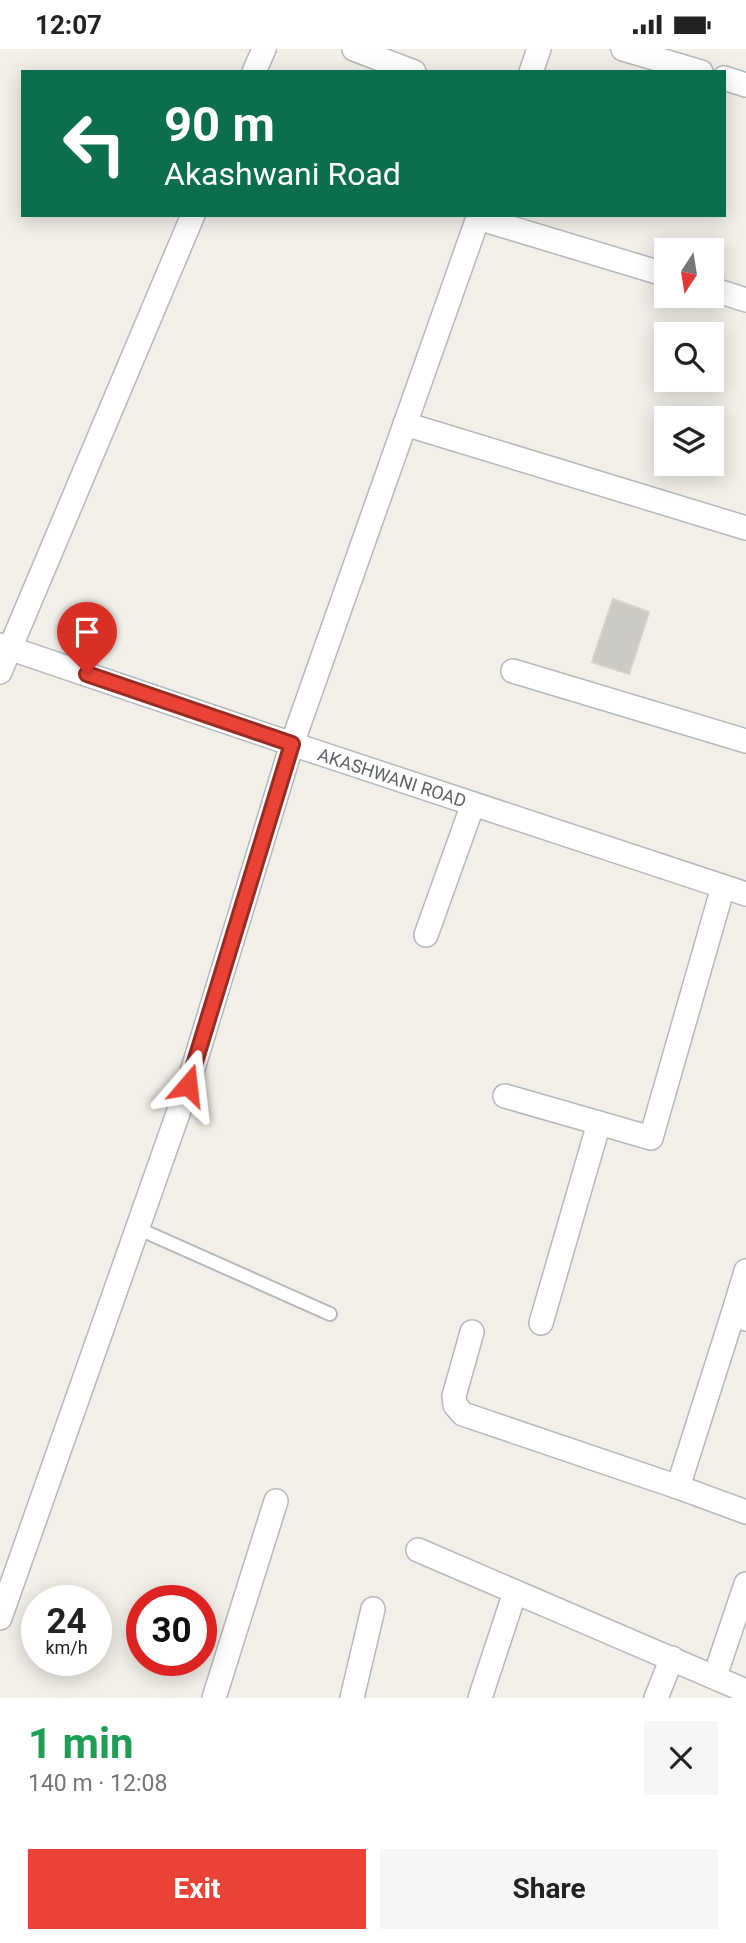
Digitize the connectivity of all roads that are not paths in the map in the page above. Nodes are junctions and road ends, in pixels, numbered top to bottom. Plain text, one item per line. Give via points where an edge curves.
1 (264, 49) edge
2 (354, 49) edge
3 (539, 49) edge
4 (623, 49) edge
5 (255, 70) edge
6 (409, 70) edge
7 (532, 70) edge
8 (694, 70) edge
9 (726, 79) edge
10 (746, 85) edge
11 (193, 217) edge
12 (479, 217) edge
13 (654, 271) edge
14 (724, 293) edge
15 (746, 300) edge
16 (405, 424) junction
17 (746, 528) edge
18 (5, 646) edge
19 (513, 671) dead end
20 (0, 672) edge
21 (746, 741) edge
22 (292, 744) junction
23 (473, 804) junction
24 (723, 887) junction
25 (746, 894) edge
26 (426, 936) dead end
27 (505, 1096) dead end
28 (598, 1123) junction
29 (137, 1228) junction
30 (746, 1271) edge
31 (330, 1314) dead end
32 (739, 1317) edge
33 (541, 1323) dead end
34 (472, 1332) dead end
35 (678, 1487) junction
36 (276, 1501) dead end
37 (746, 1512) edge
38 (418, 1550) dead end
39 (746, 1584) edge
40 (516, 1592) junction
41 (373, 1609) dead end
42 (0, 1618) edge
43 (672, 1658) junction
44 (715, 1676) junction
45 (746, 1691) edge
46 (214, 1698) edge
47 (352, 1698) edge
48 (481, 1698) edge
49 (656, 1698) edge

1 - 5 street
2 - 6 street
3 - 7 street
4 - 8 street
9 - 10 street
11 - 18 street
12 - 13 street
12 - 16 street
14 - 15 street
16 - 17 street
16 - 22 street
18 - 20 street
18 - 22 street, AKASHWANI ROAD
19 - 21 street
22 - 23 street, AKASHWANI ROAD
22 - 29 street via 188,1085
23 - 24 street, AKASHWANI ROAD
23 - 26 street
24 - 25 street, AKASHWANI ROAD
24 - 28 street via 651,1138
27 - 28 street
28 - 33 street
29 - 31 lane
29 - 42 street
30 - 32 street
32 - 35 street
34 - 35 street via 454,1396 463,1414
35 - 37 street
36 - 46 street
38 - 40 street
39 - 44 street
40 - 43 street
40 - 48 street
41 - 47 street
43 - 44 street
43 - 49 street
44 - 45 street

